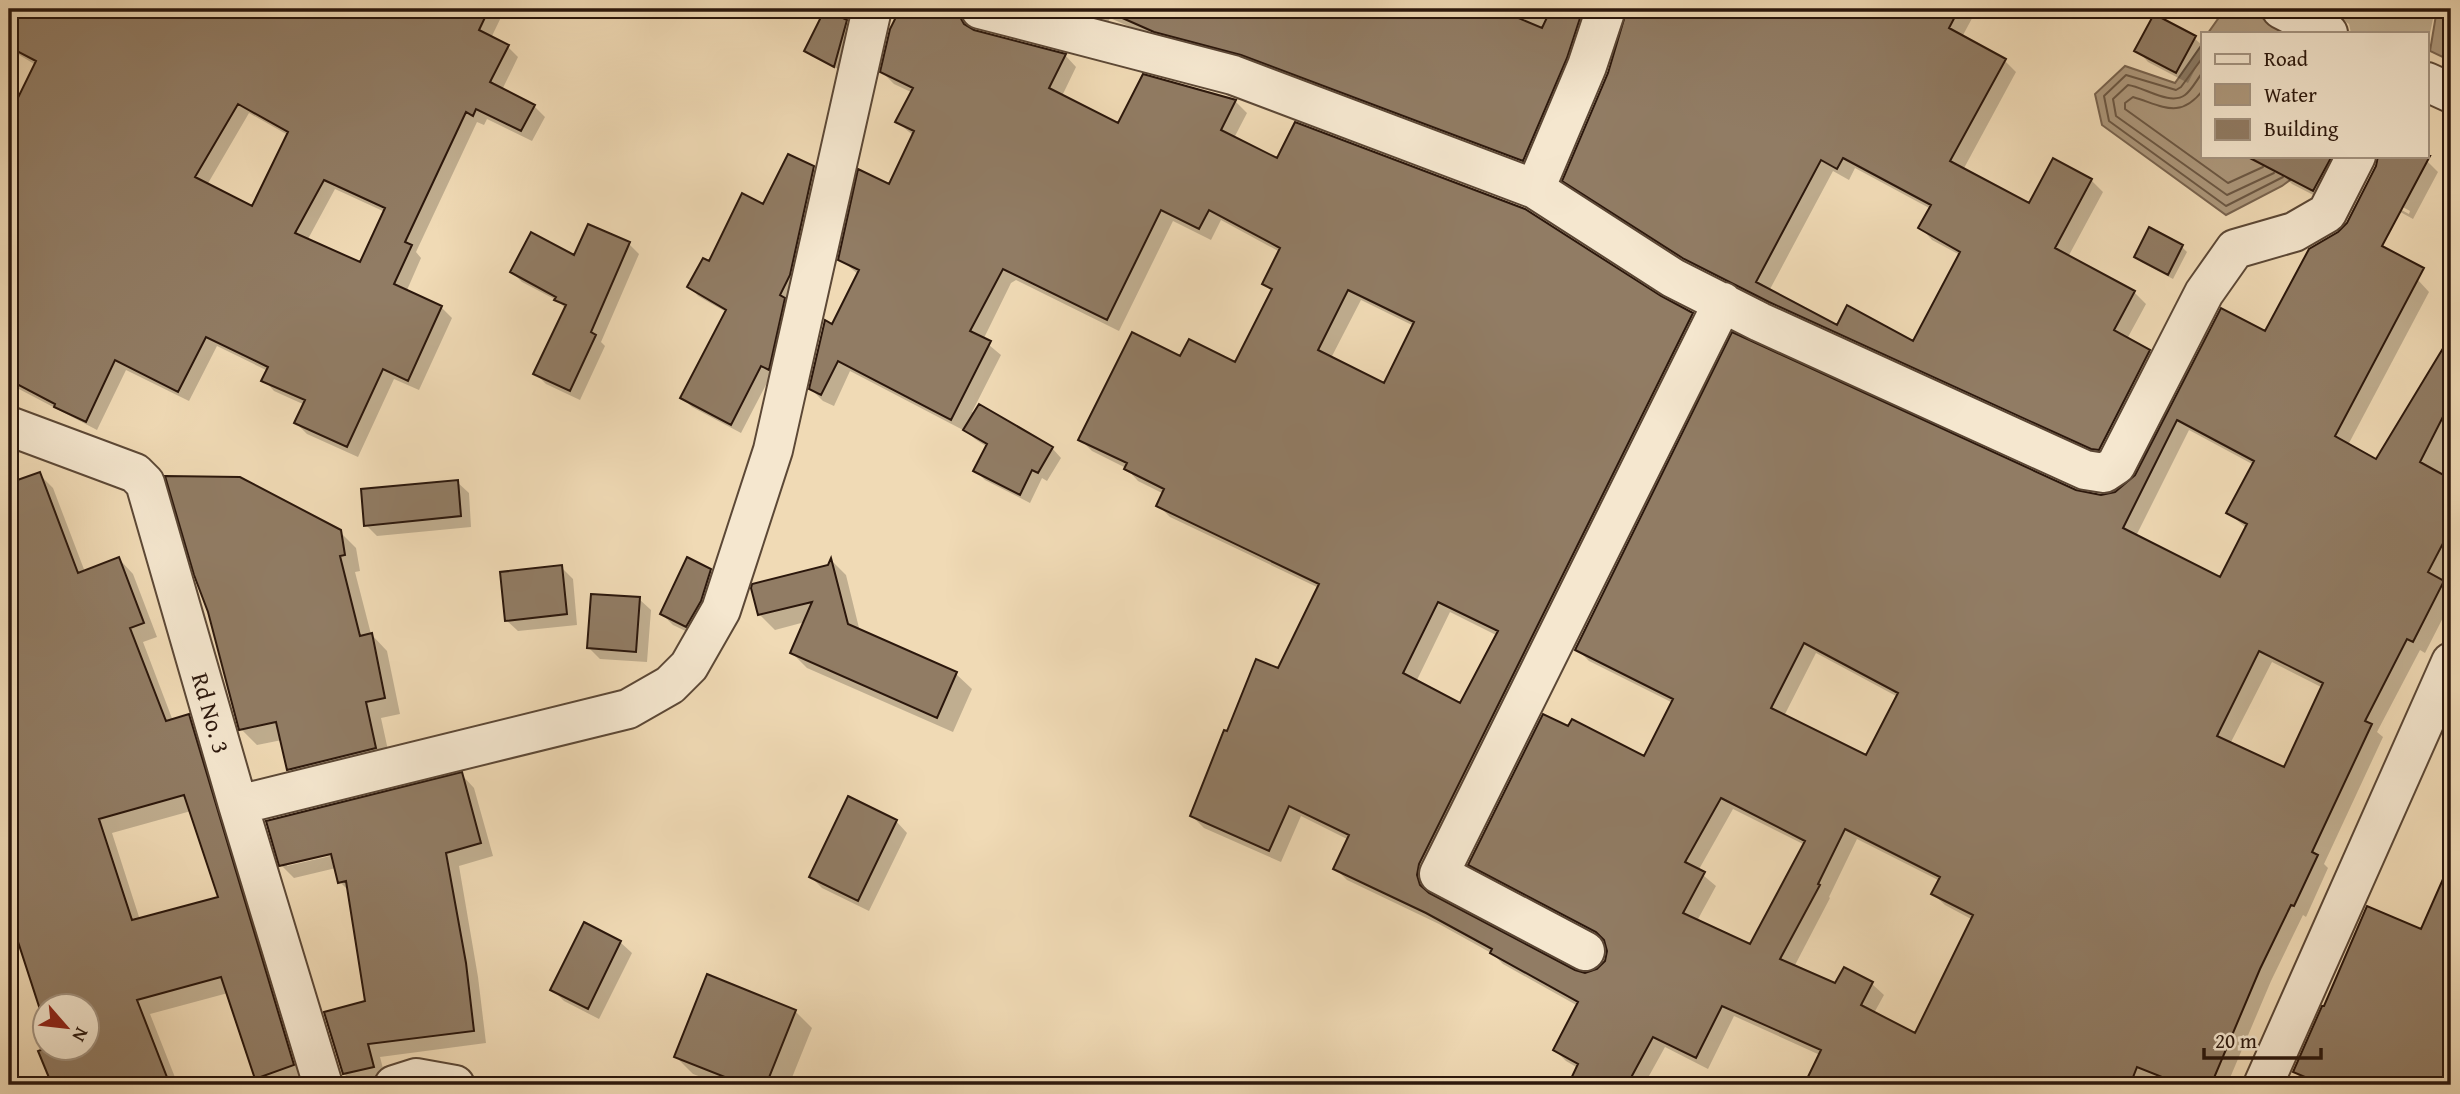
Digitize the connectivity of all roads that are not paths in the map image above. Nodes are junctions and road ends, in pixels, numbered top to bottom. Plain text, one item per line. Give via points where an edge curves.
1 (872, 9) edge
2 (980, 9) edge
3 (1606, 9) edge
4 (2281, 9) edge
5 (2327, 32) edge
6 (2428, 82) edge
7 (2451, 93) edge
8 (2355, 158) edge
9 (1535, 190) junction
10 (1723, 302) junction
11 (9, 426) edge
12 (2451, 662) edge
13 (237, 805) junction
14 (1585, 951) dead end
15 (323, 1085) edge
16 (394, 1085) edge
17 (455, 1085) edge
18 (2263, 1085) edge

1 - 13 street via 772,450 721,610 689,666 670,685 628,709
2 - 9 street via 1233,75
3 - 9 street
4 - 5 street
6 - 7 street
8 - 10 street via 2327,214 2294,232 2235,249 2204,293 2116,465 2105,473 2085,470
9 - 10 street via 1673,278
10 - 14 street via 1438,874
11 - 13 street, Rd No. 3 via 135,472 145,483
12 - 18 street
13 - 15 street, Rd No. 3
16 - 17 street via 416,1078

